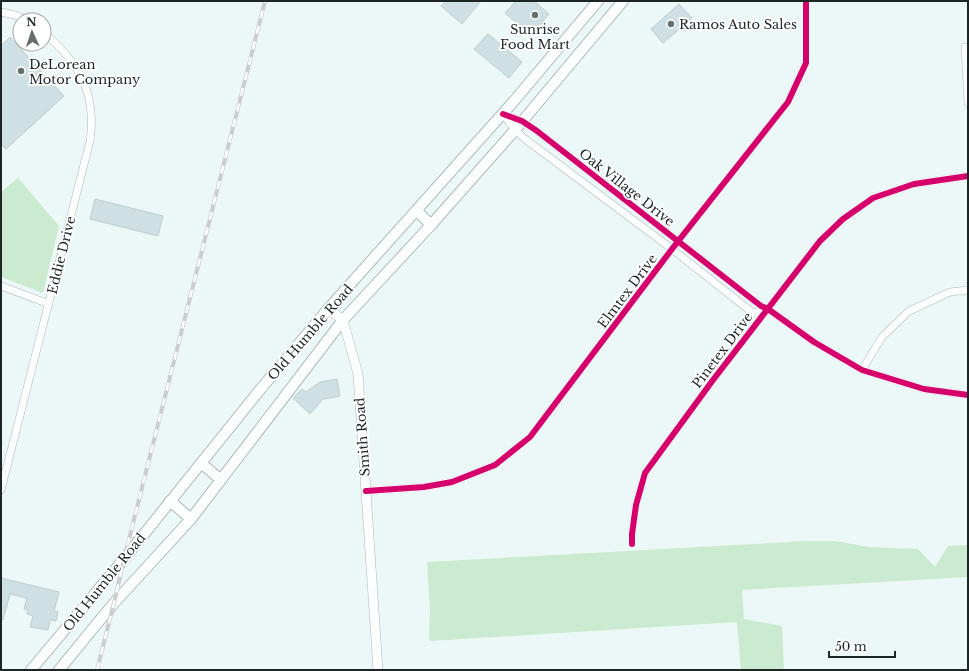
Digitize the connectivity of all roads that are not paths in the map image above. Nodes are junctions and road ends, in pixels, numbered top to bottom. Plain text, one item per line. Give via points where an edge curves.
1 (598, 1) edge
2 (623, 1) edge
3 (806, 1) edge
4 (1, 12) edge
5 (12, 14) edge
6 (52, 41) edge
7 (965, 47) dead end
8 (968, 103) edge
9 (503, 114) junction
10 (522, 121) junction
11 (515, 130) junction
12 (968, 176) edge
13 (417, 211) junction
14 (431, 225) junction
15 (678, 242) junction
16 (672, 249) junction
17 (1, 286) edge
18 (968, 290) edge
19 (49, 304) junction
20 (328, 309) junction
21 (768, 309) junction
22 (344, 320) junction
23 (862, 370) junction
24 (968, 395) edge
25 (200, 463) junction
26 (221, 480) junction
27 (1, 490) edge
28 (366, 491) junction
29 (170, 501) junction
30 (191, 519) junction
31 (632, 544) dead end
32 (31, 670) edge
33 (59, 670) edge
34 (378, 670) edge

1 - 9 main road, Old Humble Road
2 - 10 main road, Old Humble Road
3 - 15 street, Elmtex Drive via 806,63 788,102
4 - 5 street
6 - 19 street, Eddie Drive via 79,72 85,83 92,111 92,127
7 - 8 street
9 - 10 street, Oak Village Drive
9 - 11 street, Oak Village Drive
9 - 13 main road, Old Humble Road
10 - 11 main road, Old Humble Road
10 - 15 street, Oak Village Drive
11 - 14 main road, Old Humble Road
11 - 16 street, Oak Village Drive
12 - 21 street, Pinetex Drive via 914,184 873,198 843,219 820,241
13 - 14 main road
13 - 20 main road, Old Humble Road
14 - 22 main road, Old Humble Road
15 - 16 street, Elmtex Drive
15 - 21 street, Oak Village Drive
16 - 21 street, Oak Village Drive via 753,313
16 - 28 street, Elmtex Drive via 530,437 495,465 452,482 424,487
17 - 19 street
18 - 23 street via 950,292 909,311 882,337
19 - 27 street, Eddie Drive
20 - 22 street
20 - 25 main road, Old Humble Road
21 - 23 street, Oak Village Drive via 814,342
21 - 31 street, Pinetex Drive via 645,473 636,505
22 - 26 main road, Old Humble Road
22 - 28 street, Smith Road via 358,374
23 - 24 street, Oak Village Drive via 924,389
25 - 26 main road
25 - 29 main road, Old Humble Road
26 - 30 main road, Old Humble Road
28 - 34 street, Smith Road
29 - 30 main road
29 - 32 main road, Old Humble Road
30 - 33 main road, Old Humble Road via 114,603

